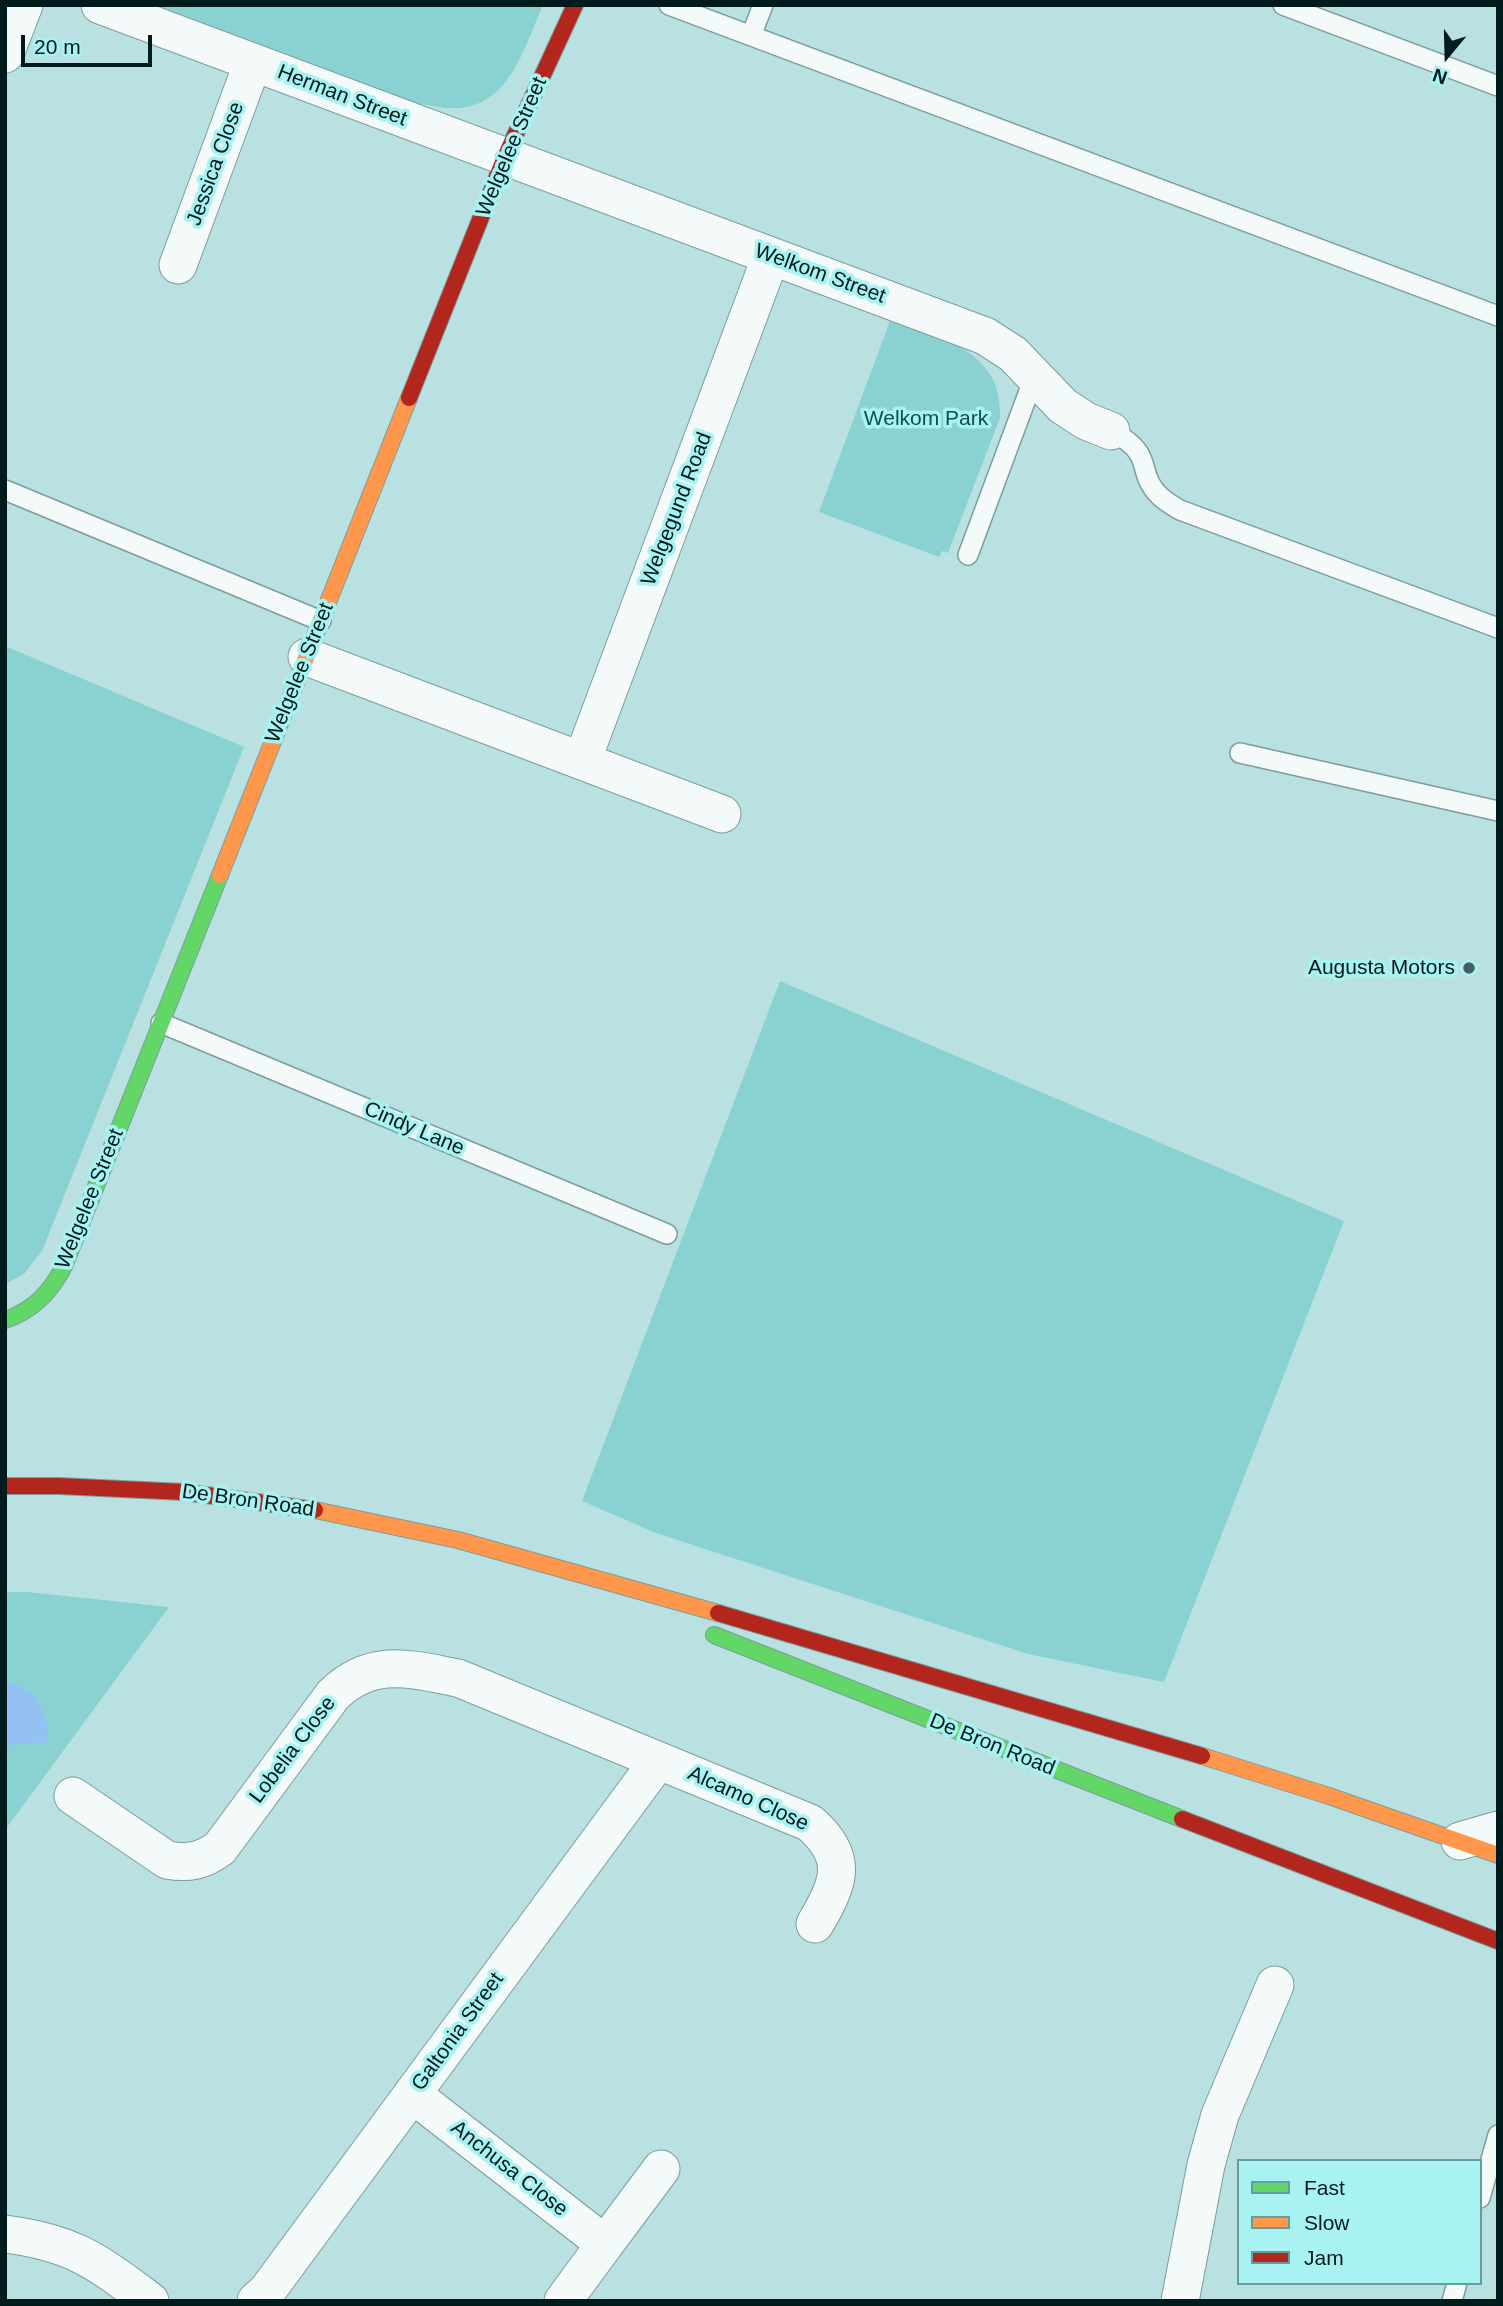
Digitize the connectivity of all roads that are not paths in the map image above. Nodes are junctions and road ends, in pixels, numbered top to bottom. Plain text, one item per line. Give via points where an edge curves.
1 (24, 5) edge
2 (100, 5) edge
3 (575, 5) edge
4 (669, 5) edge
5 (763, 5) edge
6 (1283, 5) edge
7 (751, 36) junction
8 (5, 54) edge
9 (253, 62) junction
10 (1498, 86) edge
11 (505, 157) junction
12 (771, 256) junction
13 (178, 265) dead end
14 (1498, 316) edge
15 (1035, 375) junction
16 (1111, 431) joint
17 (5, 490) edge
18 (968, 555) dead end
19 (321, 621) junction
20 (1498, 628) edge
21 (307, 657) junction
22 (1240, 753) dead end
23 (582, 761) junction
24 (1498, 811) edge
25 (722, 814) dead end
26 (161, 1023) junction
27 (667, 1234) dead end
28 (5, 1320) edge
29 (5, 1486) edge
30 (488, 1546) junction
31 (656, 1612) dead end
32 (694, 1628) dead end
33 (658, 1761) junction
34 (73, 1796) dead end
35 (1498, 1830) edge
36 (1460, 1841) junction
37 (1498, 1855) edge
38 (815, 1924) dead end
39 (1498, 1941) edge
40 (1275, 1985) dead end
41 (412, 2094) junction
42 (1498, 2135) edge
43 (660, 2169) dead end
44 (1482, 2191) edge
45 (5, 2234) edge
46 (605, 2244) junction
47 (150, 2301) edge
48 (256, 2301) edge
49 (563, 2301) edge
50 (1180, 2301) edge

1 - 8 street
2 - 9 street, Herman Street
3 - 11 street, Welgelee Street
4 - 7 lane
5 - 7 lane
6 - 10 lane
7 - 14 lane
9 - 11 street, Herman Street
9 - 13 street, Jessica Close
11 - 12 street, Welkom Street
11 - 19 street, Welgelee Street
12 - 15 street, Welkom Street via 985,336
12 - 23 street, Welgegund Road
15 - 16 street, Welkom Street via 1063,406
15 - 18 lane
16 - 20 lane via 1139,453 1156,493 1180,510
17 - 19 lane
19 - 21 street, Welgelee Street
21 - 23 street
21 - 26 street, Welgelee Street
22 - 24 lane
23 - 25 street
26 - 27 lane, Cindy Lane
26 - 28 street, Welgelee Street via 57,1282 28,1310
29 - 30 street, De Bron Road via 154,1488 253,1500
30 - 31 street, De Bron Road
30 - 36 street, De Bron Road via 1170,1744
32 - 39 street, De Bron Road
33 - 34 street, Lobelia Close via 458,1678 380,1669 363,1673 333,1695 220,1848 197,1861 167,1860
33 - 38 street, Alcamo Close via 810,1823 824,1835 834,1852 837,1883
33 - 41 street, Galtonia Street
35 - 36 street
36 - 37 street, De Bron Road
40 - 50 street via 1220,2115
41 - 46 street, Anchusa Close
41 - 48 street, Galtonia Street
42 - 44 lane
43 - 46 street
45 - 47 street via 72,2249
46 - 49 street

